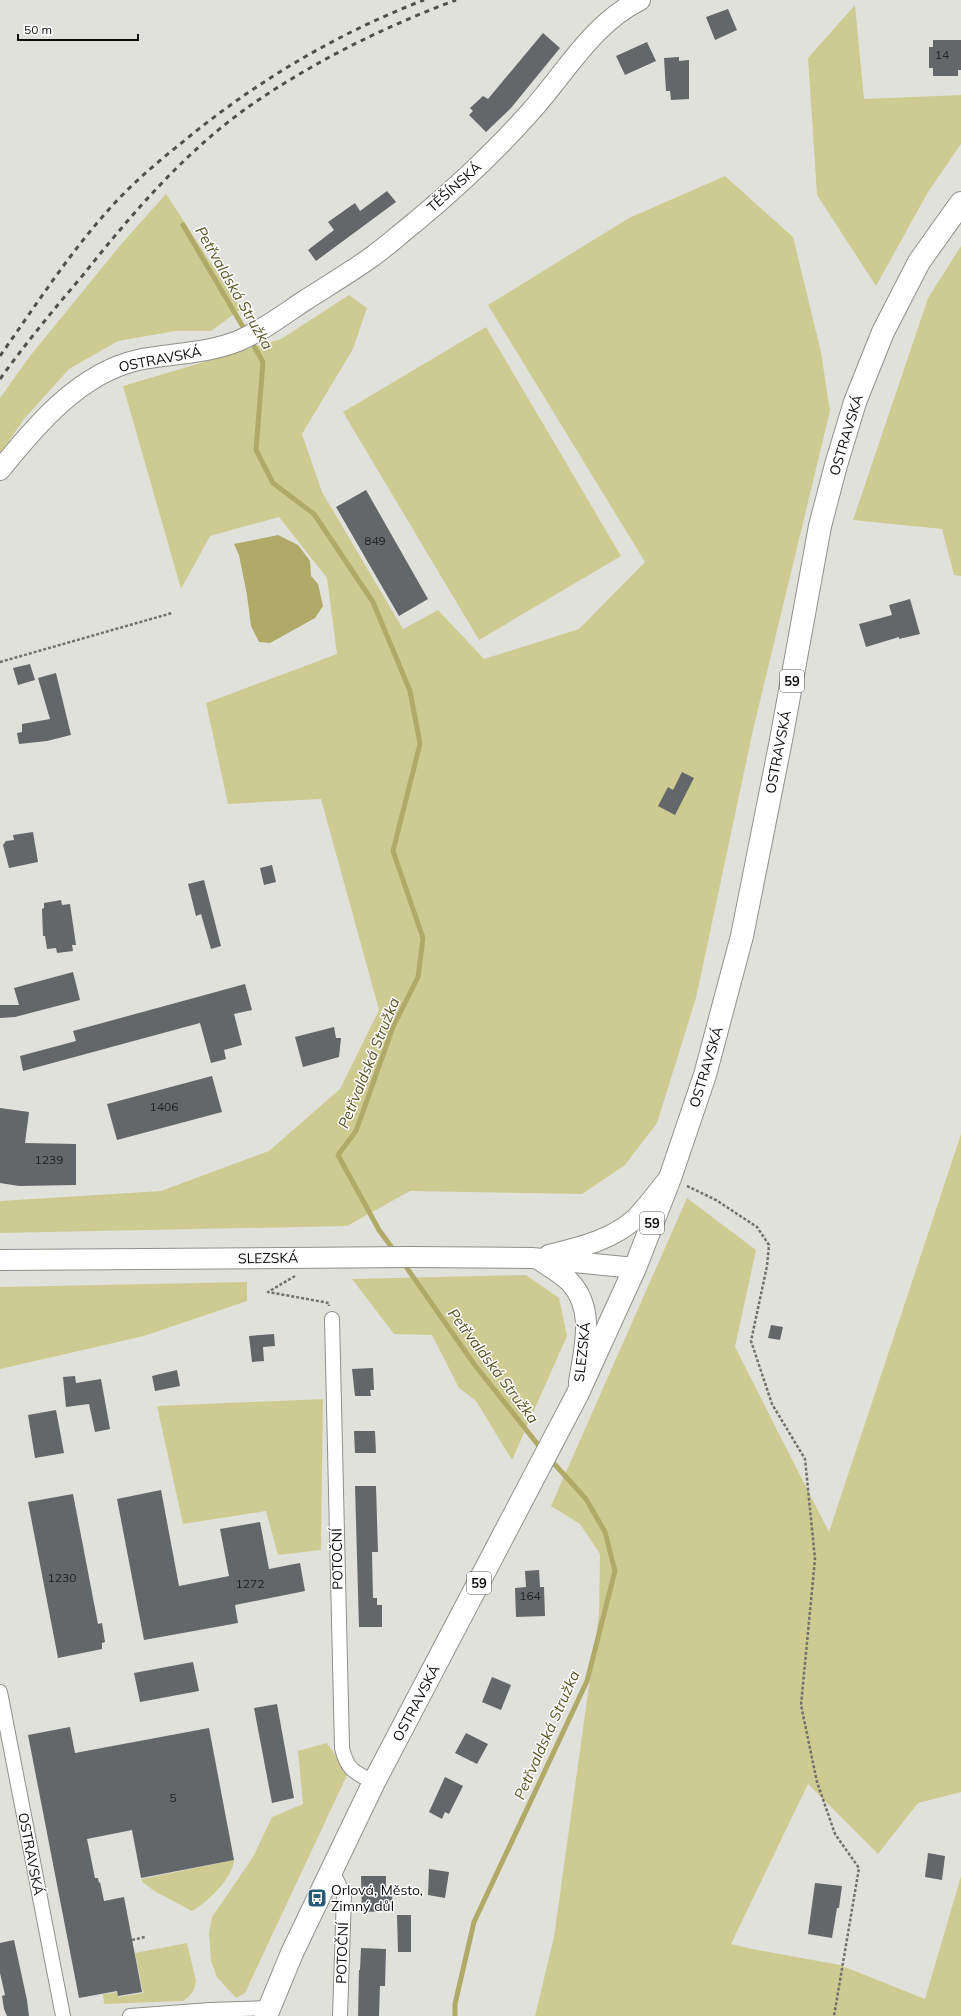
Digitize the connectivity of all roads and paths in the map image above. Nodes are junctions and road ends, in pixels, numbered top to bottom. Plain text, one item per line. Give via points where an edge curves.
1 (640, 0) edge
2 (961, 203) edge
3 (239, 341) joint
4 (0, 470) edge
5 (172, 613) dead end
6 (0, 662) edge
7 (670, 1178) junction
8 (536, 1258) junction
9 (0, 1260) edge
10 (635, 1268) junction
11 (299, 1273) dead end
12 (332, 1319) joint
13 (577, 1394) junction
14 (0, 1692) edge
15 (374, 1782) junction
16 (331, 1869) junction
17 (145, 1937) dead end
18 (132, 1940) dead end
19 (268, 2012) edge
20 (63, 2016) edge
21 (130, 2016) edge
22 (340, 2016) edge
23 (834, 2016) edge

1 - 3 main road, TĚŠÍNSKÁ via 609,19 532,110 437,204 373,256
2 - 7 main road, OSTRAVSKÁ / 59 via 903,290 857,396 838,458 820,526 742,936 705,1075
3 - 4 main road, OSTRAVSKÁ via 211,350 138,360 106,370 78,389 29,434
5 - 6 path
7 - 8 main road via 637,1218 618,1232 594,1243
7 - 10 main road, OSTRAVSKÁ / 59
7 - 23 path via 716,1200 757,1227 769,1245 752,1341 772,1404 805,1459 814,1560 801,1705 817,1782 835,1834 859,1868
8 - 9 main road, SLEZSKÁ
8 - 10 main road, SLEZSKÁ
8 - 13 main road, SLEZSKÁ via 570,1282 578,1293 585,1312 587,1330
10 - 13 main road, 59
11 - 12 path via 268,1292 329,1303
12 - 15 street, POTOČNÍ via 342,1748 345,1762 354,1772
13 - 15 main road, OSTRAVSKÁ / 59
14 - 20 street, OSTRAVSKÁ
15 - 16 main road, OSTRAVSKÁ / 59
16 - 19 main road, OSTRAVSKÁ / 59
16 - 22 street, POTOČNÍ via 344,1895
17 - 18 path
19 - 21 street via 210,2010

